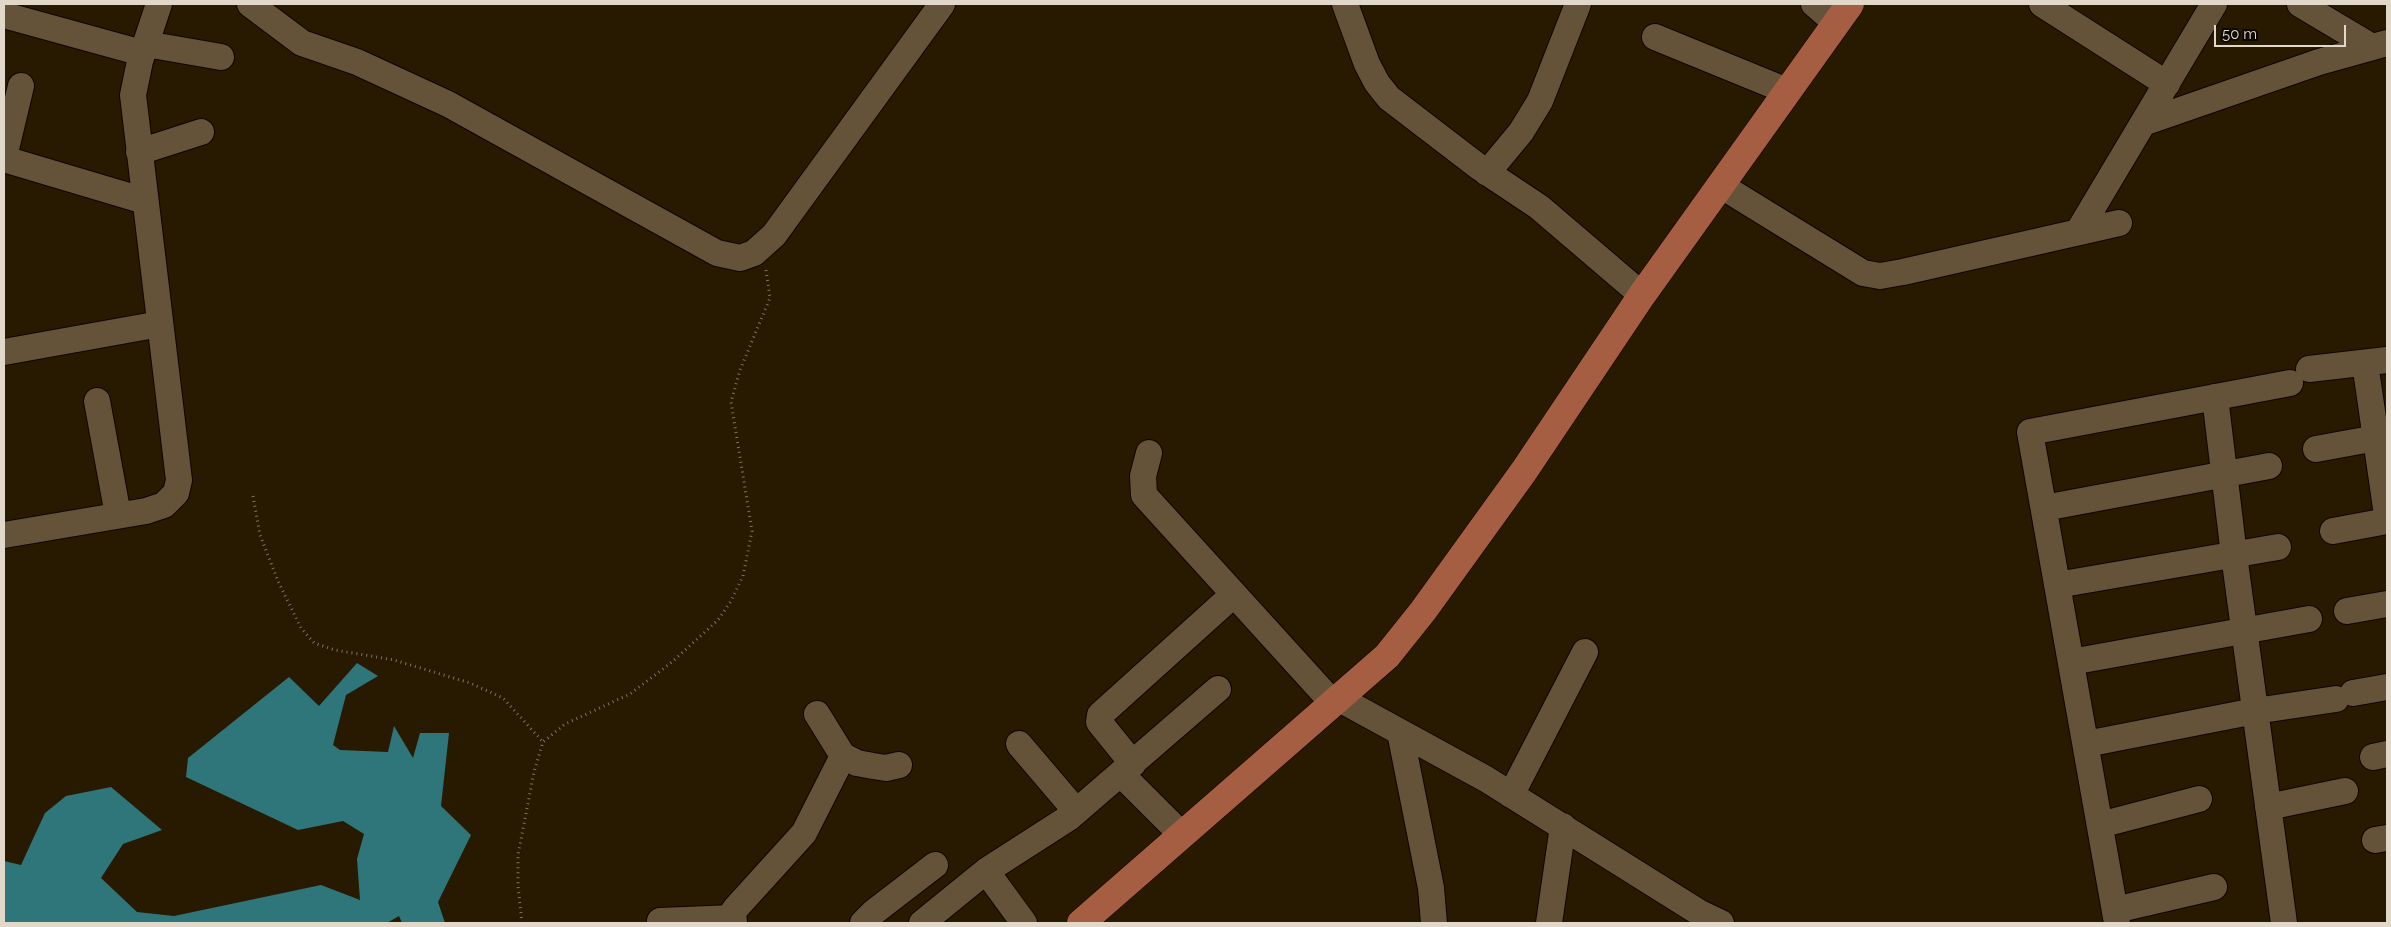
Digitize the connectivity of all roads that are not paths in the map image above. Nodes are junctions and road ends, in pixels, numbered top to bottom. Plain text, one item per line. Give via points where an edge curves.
1 (158, 4) edge
2 (250, 4) edge
3 (942, 4) edge
4 (1345, 4) edge
5 (1578, 4) edge
6 (1814, 4) edge
7 (2042, 4) edge
8 (2214, 4) edge
9 (2300, 4) edge
10 (1843, 14) edge
11 (4, 15) edge
12 (1656, 37) dead end
13 (2380, 45) edge
14 (144, 48) junction
15 (221, 57) dead end
16 (2167, 84) junction
17 (21, 86) dead end
18 (1787, 91) junction
19 (2144, 123) junction
20 (200, 132) dead end
21 (139, 152) junction
22 (4, 158) edge
23 (1487, 173) junction
24 (1720, 185) junction
25 (145, 201) junction
26 (2119, 223) dead end
27 (2078, 232) junction
28 (1642, 295) junction
29 (160, 324) junction
30 (4, 352) edge
31 (2376, 361) edge
32 (2215, 397) junction
33 (98, 401) dead end
34 (2382, 437) edge
35 (2316, 449) dead end
36 (1149, 453) dead end
37 (2269, 466) dead end
38 (2224, 474) junction
39 (2044, 508) junction
40 (118, 515) junction
41 (2387, 515) edge
42 (2387, 521) edge
43 (2333, 531) dead end
44 (4, 535) edge
45 (2278, 547) dead end
46 (2234, 555) junction
47 (2058, 586) junction
48 (1233, 595) junction
49 (2387, 604) edge
50 (2347, 612) dead end
51 (2309, 620) dead end
52 (2244, 632) junction
53 (1584, 652) dead end
54 (2071, 662) junction
55 (2387, 687) edge
56 (1218, 689) dead end
57 (1335, 700) junction
58 (2255, 711) junction
59 (817, 714) dead end
60 (1400, 732) junction
61 (1019, 744) dead end
62 (2086, 744) junction
63 (843, 756) junction
64 (898, 765) dead end
65 (1127, 769) junction
66 (2344, 791) dead end
67 (1512, 795) junction
68 (2199, 799) dead end
69 (2268, 807) junction
70 (1076, 811) junction
71 (2100, 824) junction
72 (1563, 826) junction
73 (1182, 835) junction
74 (935, 865) dead end
75 (986, 871) junction
76 (2214, 887) dead end
77 (2116, 916) edge
78 (660, 921) dead end
79 (733, 921) edge
80 (863, 923) edge
81 (922, 923) edge
82 (1024, 923) edge
83 (1081, 923) edge
84 (1434, 923) edge
85 (1549, 923) edge
86 (1721, 923) edge
87 (2284, 923) edge

1 - 14 street
2 - 3 street via 302,43 357,62 448,104 716,253 740,258 754,253 774,235
4 - 23 street via 1367,64 1389,98
5 - 23 street via 1540,101 1521,132
6 - 10 street
7 - 16 street
8 - 16 street
9 - 13 street
10 - 18 main road
11 - 14 street
12 - 18 street
13 - 19 street via 2319,62
14 - 15 street
14 - 21 street via 133,94
16 - 19 street
17 - 22 street
18 - 24 main road
19 - 27 street
20 - 21 street
21 - 25 street
22 - 25 street
23 - 28 street via 1539,207
24 - 27 street via 1863,273 1880,276
24 - 28 main road
25 - 29 street
26 - 27 street
28 - 57 main road via 1529,463 1423,611 1387,656
29 - 30 street
29 - 40 street via 179,480 176,493 164,505
31 - 32 street
31 - 34 street
32 - 38 street
32 - 39 street via 2030,432
33 - 40 street
34 - 35 street
34 - 41 street
36 - 48 street via 1143,476 1144,494
37 - 38 street
38 - 39 street
38 - 46 street
39 - 47 street
40 - 44 street
42 - 43 street
45 - 46 street
46 - 47 street
46 - 52 street
47 - 54 street
48 - 57 street
48 - 65 street via 1100,715 1099,722
49 - 50 street
51 - 52 street
52 - 54 street
52 - 58 street
53 - 67 street
54 - 62 street
55 - 58 street
56 - 65 street
57 - 60 street
57 - 73 main road
58 - 62 street
58 - 69 street
59 - 63 street
60 - 67 street
60 - 84 street via 1431,888
61 - 70 street
62 - 71 street
63 - 64 street via 873,766 886,768
63 - 79 street via 804,833 736,908
65 - 70 street
65 - 73 street
66 - 69 street
67 - 72 street
68 - 71 street
69 - 87 street
70 - 75 street
71 - 77 street
72 - 85 street
72 - 86 street
73 - 83 main road
74 - 80 street
75 - 81 street
75 - 82 street
76 - 77 street
78 - 79 street

